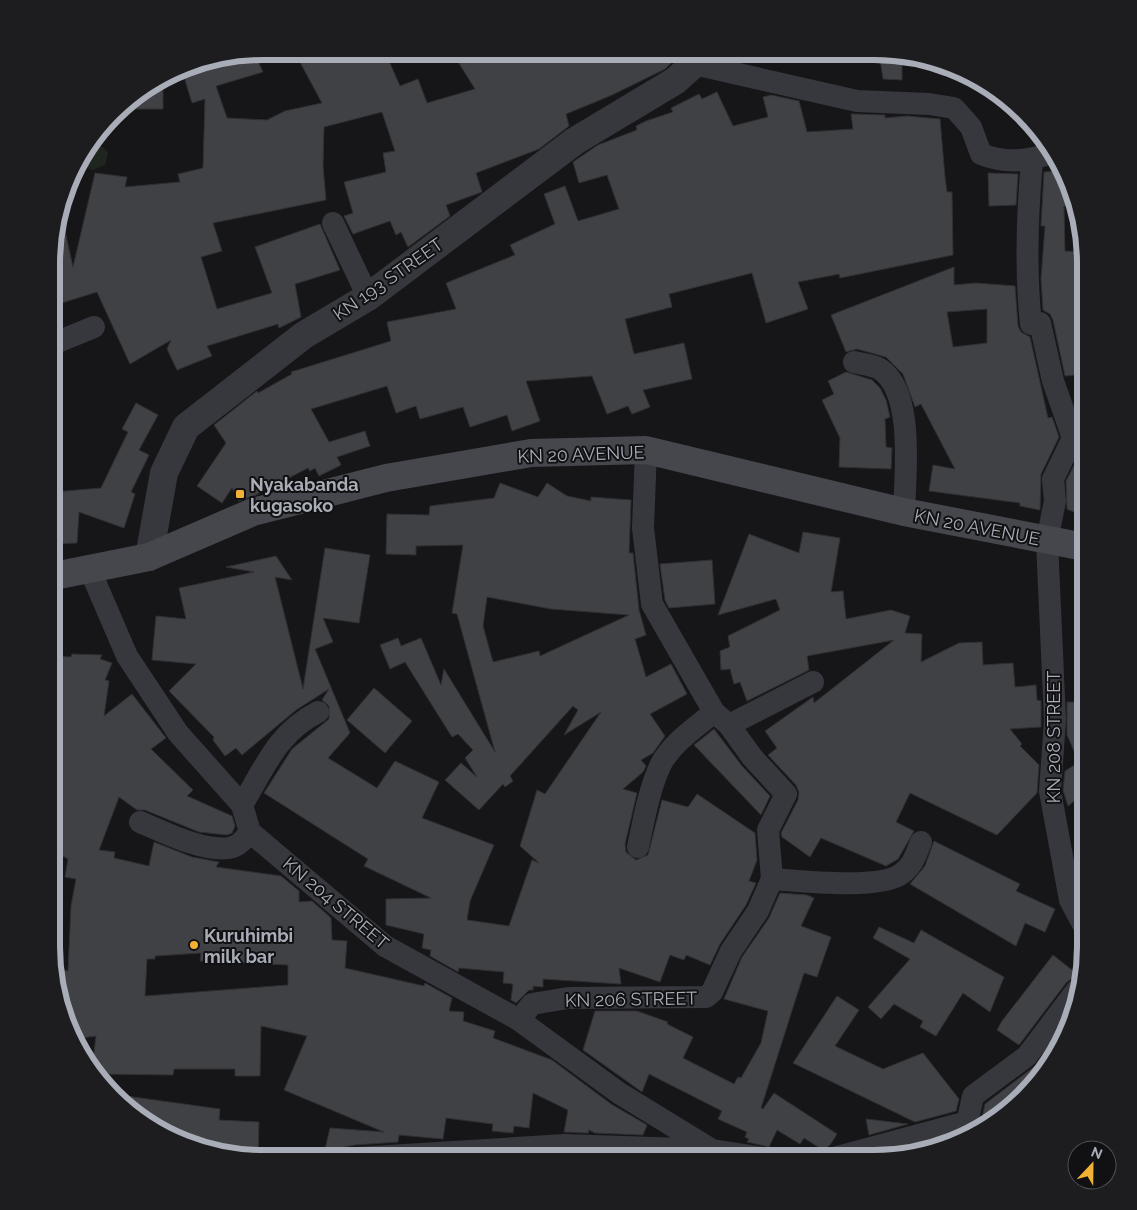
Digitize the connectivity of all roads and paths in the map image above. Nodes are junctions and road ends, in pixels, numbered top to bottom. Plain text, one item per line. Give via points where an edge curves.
1 (695, 60) edge
2 (704, 60) edge
3 (1046, 155) edge
4 (1032, 161) junction
5 (333, 223) dead end
6 (368, 298) junction
7 (94, 327) dead end
8 (60, 341) edge
9 (854, 362) dead end
10 (646, 450) junction
11 (904, 512) junction
12 (1047, 540) junction
13 (1077, 546) edge
14 (149, 558) junction
15 (90, 570) junction
16 (60, 575) edge
17 (813, 682) dead end
18 (318, 712) dead end
19 (721, 719) junction
20 (242, 805) junction
21 (140, 822) dead end
22 (250, 832) junction
23 (921, 842) dead end
24 (638, 846) dead end
25 (772, 879) junction
26 (1077, 913) edge
27 (1070, 999) edge
28 (519, 1020) junction
29 (485, 1150) edge
30 (712, 1150) joint
31 (863, 1150) edge

1 - 6 street, KN 193 STREET via 675,81 575,141
2 - 4 street via 857,102 954,108 971,127 981,154
3 - 4 street
4 - 12 street, KN 208 STREET via 1026,239 1031,324 1040,323 1053,381 1073,438 1053,479 1055,501
5 - 6 street
6 - 14 street, KN 193 STREET via 304,335 186,427 164,473
7 - 8 street
9 - 11 street via 880,369 897,387 906,439
10 - 11 main road, KN 20 AVENUE
10 - 14 main road, KN 20 AVENUE via 531,453 386,478 253,512
10 - 19 street, KN 206 STREET via 644,528 652,604
11 - 12 main road, KN 20 AVENUE
12 - 13 main road, KN 20 AVENUE
12 - 26 street, KN 208 STREET via 1055,720 1050,791 1070,900
14 - 15 main road, KN 20 AVENUE
15 - 16 main road, KN 20 AVENUE
15 - 20 street via 127,656 178,733
17 - 19 street
18 - 20 street via 298,722 281,740
19 - 24 street via 681,739 662,762 648,800
19 - 25 street, KN 206 STREET via 786,794 768,830
20 - 22 street
21 - 22 street via 203,846 230,848 242,842
22 - 28 street, KN 204 STREET via 385,946
23 - 25 street via 912,864 888,881 838,883
25 - 28 street, KN 206 STREET via 758,911 731,951 712,992 706,997 568,998 532,1004
27 - 31 street via 1027,1056 973,1096 968,1119 963,1123
28 - 30 street, KN 204 STREET via 619,1094
29 - 30 street via 565,1145

